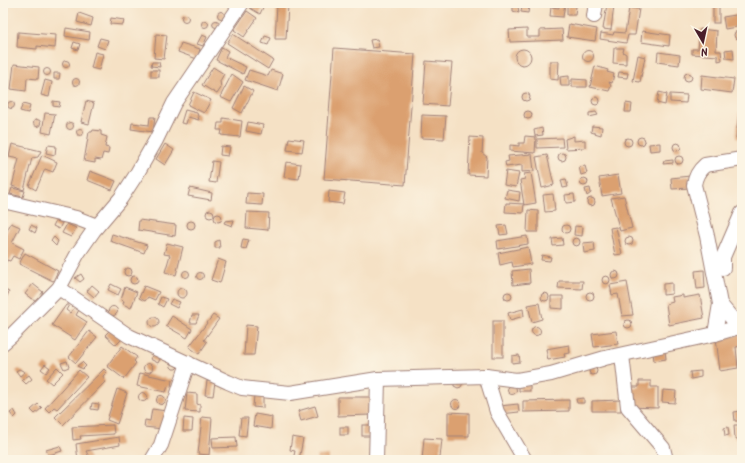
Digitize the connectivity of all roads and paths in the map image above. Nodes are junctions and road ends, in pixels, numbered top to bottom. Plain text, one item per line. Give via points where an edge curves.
1 (242, 3) edge
2 (742, 159) edge
3 (3, 201) edge
4 (742, 213) edge
5 (97, 226) junction
6 (723, 268) dead end
7 (59, 288) junction
8 (720, 304) junction
9 (741, 327) edge
10 (715, 334) junction
11 (3, 343) edge
12 (622, 355) junction
13 (188, 363) junction
14 (486, 376) junction
15 (378, 379) junction
16 (152, 460) edge
17 (376, 460) edge
18 (525, 460) edge
19 (666, 460) edge

1 - 5 street via 174,103 136,175
2 - 8 street via 705,165 695,178 694,185
3 - 5 street via 76,218
4 - 6 street via 724,257
5 - 7 street via 78,253
7 - 11 street
7 - 13 street via 129,336
8 - 9 street
8 - 10 street
9 - 10 street
10 - 12 street
12 - 14 street via 551,374 517,380
12 - 19 street via 628,407 663,448
13 - 15 street via 242,388 277,392 290,393
13 - 16 street via 161,446
14 - 15 street
14 - 18 street via 497,412
15 - 17 street

